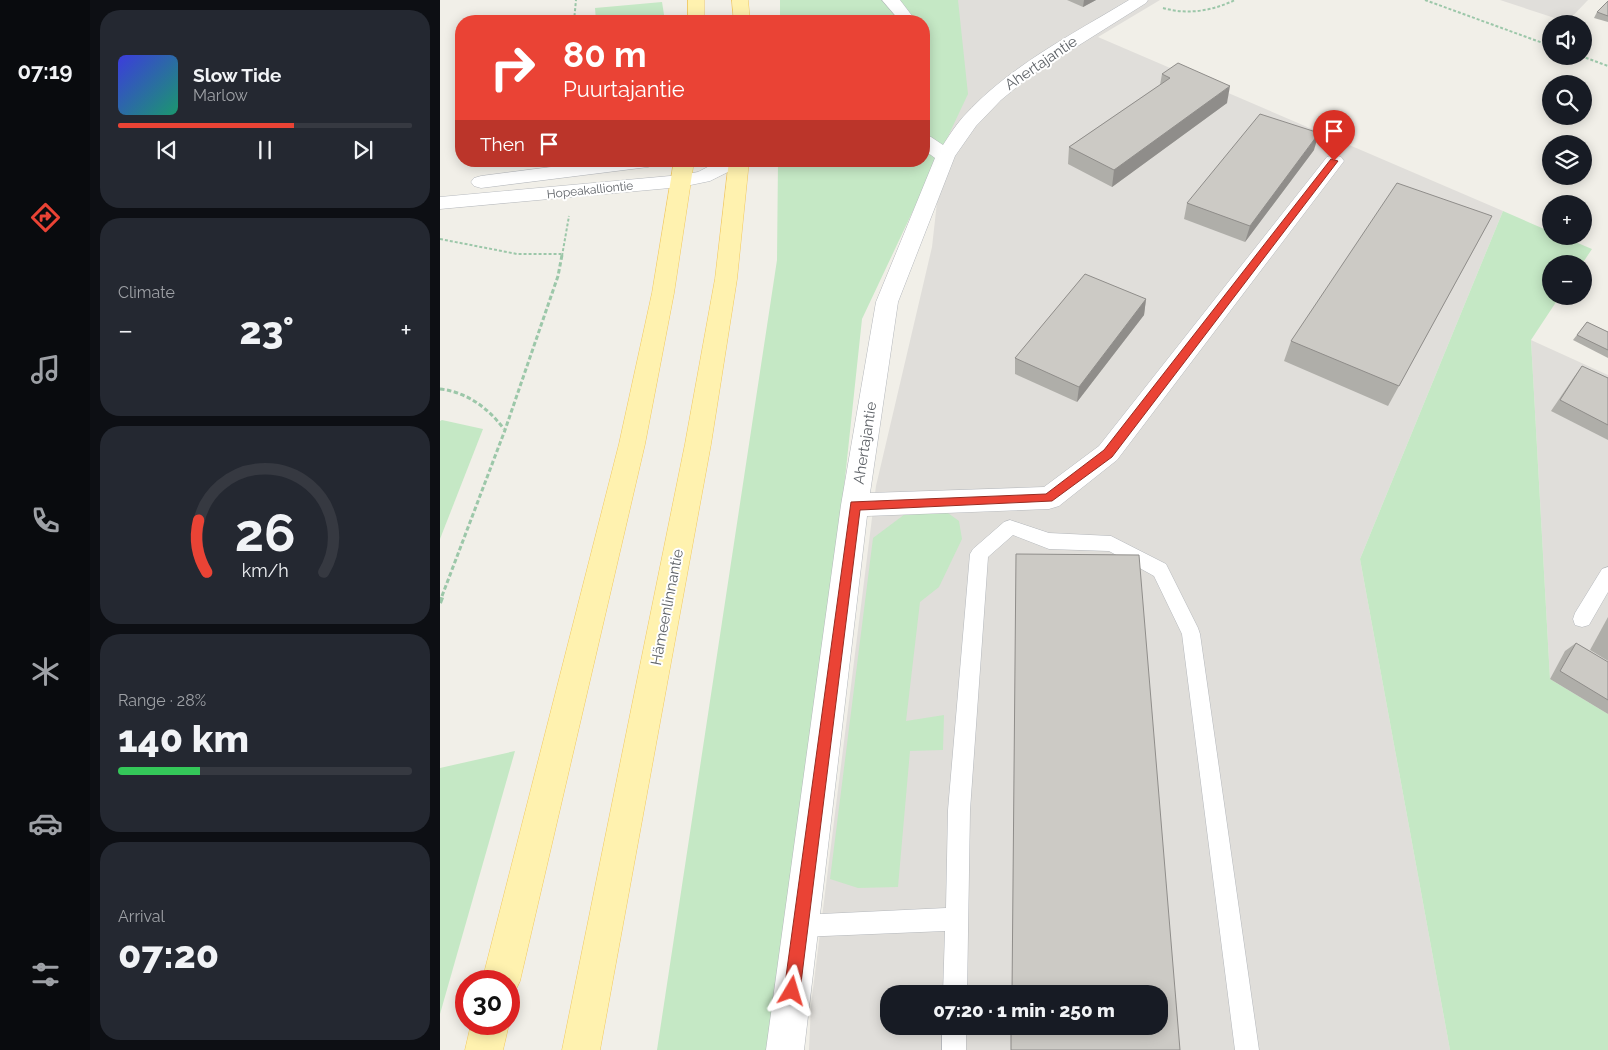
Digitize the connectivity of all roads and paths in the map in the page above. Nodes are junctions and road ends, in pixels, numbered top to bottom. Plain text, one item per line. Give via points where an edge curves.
1 (576, 0) edge
2 (696, 0) edge
3 (740, 0) edge
4 (890, 0) edge
5 (1235, 0) edge
6 (1425, 0) edge
7 (1149, 3) edge
8 (575, 15) edge
9 (696, 15) edge
10 (741, 15) edge
11 (904, 15) edge
12 (1542, 43) edge
13 (1592, 60) edge
14 (1608, 66) edge
15 (934, 148) edge
16 (930, 161) edge
17 (1334, 161) dead end
18 (600, 167) edge
19 (724, 167) edge
20 (736, 167) edge
21 (928, 167) edge
22 (682, 171) edge
23 (440, 187) edge
24 (440, 203) edge
25 (570, 213) dead end
26 (440, 239) edge
27 (561, 254) junction
28 (440, 388) edge
29 (505, 430) junction
30 (1010, 500) junction
31 (855, 506) junction
32 (1010, 526) junction
33 (1608, 575) edge
34 (440, 603) edge
35 (1582, 619) dead end
36 (956, 919) junction
37 (800, 926) junction
38 (504, 970) edge
39 (955, 985) edge
40 (487, 1035) edge
41 (954, 1035) edge
42 (484, 1050) edge
43 (581, 1050) edge
44 (785, 1050) edge
45 (954, 1050) edge
46 (1247, 1050) edge

1 - 8 path
2 - 9 main road
3 - 10 main road
4 - 11 street
5 - 7 path via 1209,10 1173,11
6 - 12 path
7 - 15 street, Ahertajantie via 1024,72 969,122
13 - 14 path
15 - 16 street, Ahertajantie
17 - 30 street via 1108,454 1048,498
18 - 23 street, Hopeakalliontie
19 - 22 street, Hopeakalliontie via 703,177
20 - 43 main road, Hämeenlinnantie via 726,279 698,444
21 - 31 street, Ahertajantie via 887,302
22 - 24 street, Hopeakalliontie
22 - 38 main road via 663,293 632,444
25 - 27 path
26 - 27 path via 517,254
27 - 29 path via 558,276
28 - 29 path via 452,390 488,411
29 - 34 path
30 - 31 street
30 - 32 lane
31 - 37 street, Ahertajantie
32 - 36 lane via 979,554 959,810
32 - 46 lane via 1049,541 1111,544 1160,570 1191,634
33 - 35 lane
36 - 37 lane
36 - 39 lane
37 - 44 street, Ahertajantie
40 - 42 main road
41 - 45 lane

